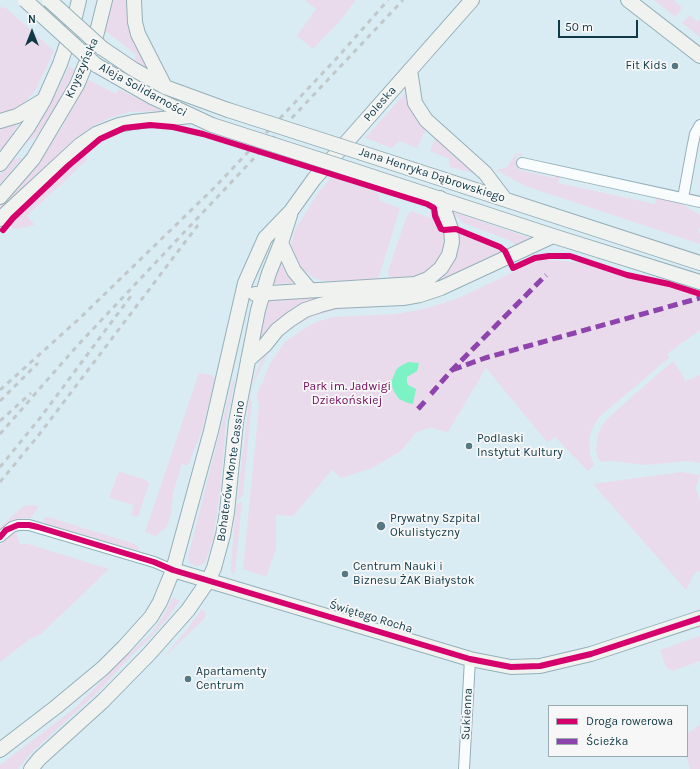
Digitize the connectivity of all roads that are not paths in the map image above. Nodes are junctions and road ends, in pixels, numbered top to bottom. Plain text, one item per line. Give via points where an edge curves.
1 (25, 0) edge
2 (49, 0) edge
3 (79, 0) edge
4 (105, 0) edge
5 (134, 0) edge
6 (472, 0) edge
7 (628, 0) edge
8 (700, 56) edge
9 (410, 70) junction
10 (165, 88) junction
11 (44, 100) junction
12 (191, 116) junction
13 (0, 121) edge
14 (212, 125) joint
15 (700, 125) edge
16 (49, 132) junction
17 (2, 158) edge
18 (522, 162) dead end
19 (0, 197) edge
20 (437, 197) junction
21 (504, 198) junction
22 (683, 198) junction
23 (700, 202) edge
24 (291, 211) junction
25 (0, 219) edge
26 (553, 236) junction
27 (281, 243) junction
28 (700, 263) edge
29 (700, 282) edge
30 (310, 290) junction
31 (262, 293) junction
32 (242, 295) junction
33 (248, 360) junction
34 (0, 537) edge
35 (173, 570) junction
36 (208, 581) junction
37 (700, 618) edge
38 (470, 659) junction
39 (0, 750) edge
40 (30, 769) edge
41 (464, 769) edge

1 - 12 main road, Aleja Solidarności, bridge via 96,65 152,98
2 - 10 main road, Aleja Solidarności, bridge via 102,48
3 - 11 main road, Knyszyńska via 60,64
4 - 16 main road, Knyszyńska via 94,44 77,85
5 - 10 main road via 138,34
6 - 9 main road, Poleska
7 - 8 main road
9 - 21 main road via 415,103 426,120 485,173
9 - 24 main road, Poleska via 314,179
10 - 21 main road, Jana Henryka Dąbrowskiego, bridge
11 - 13 main road via 17,116
11 - 17 main road, Knyszyńska via 28,127
12 - 14 main road, Aleja Solidarności
12 - 25 main road via 133,122 96,134 80,145
14 - 20 main road, Jana Henryka Dąbrowskiego, bridge
15 - 22 street via 692,149
16 - 17 main road via 31,146
16 - 19 main road, Knyszyńska via 33,159
18 - 22 street
20 - 26 main road, Jana Henryka Dąbrowskiego
20 - 30 main road via 451,229 452,242 449,255 441,268 428,279 415,284
21 - 28 main road, Jana Henryka Dąbrowskiego
22 - 23 street
24 - 27 main road, Poleska
24 - 32 main road, Poleska via 266,238
26 - 29 main road, Jana Henryka Dąbrowskiego
26 - 33 main road via 441,288 420,295 335,302 305,310 277,330
27 - 30 main road via 294,271
27 - 31 main road, Poleska
30 - 31 main road
31 - 32 main road
31 - 33 main road, Bohaterów Monte Cassino
32 - 35 main road, Bohaterów Monte Cassino via 211,431
33 - 36 main road, Bohaterów Monte Cassino via 236,422 224,535
34 - 35 street, Świętego Rocha via 6,530 18,525 28,525 154,562
35 - 36 main road, Świętego Rocha
35 - 39 main road, Bohaterów Monte Cassino via 151,617 124,648 56,708
36 - 38 main road, Świętego Rocha
36 - 40 main road, Bohaterów Monte Cassino via 183,616 150,654
37 - 38 main road, Świętego Rocha via 591,654 540,666 511,667
38 - 41 street, Sukienna

